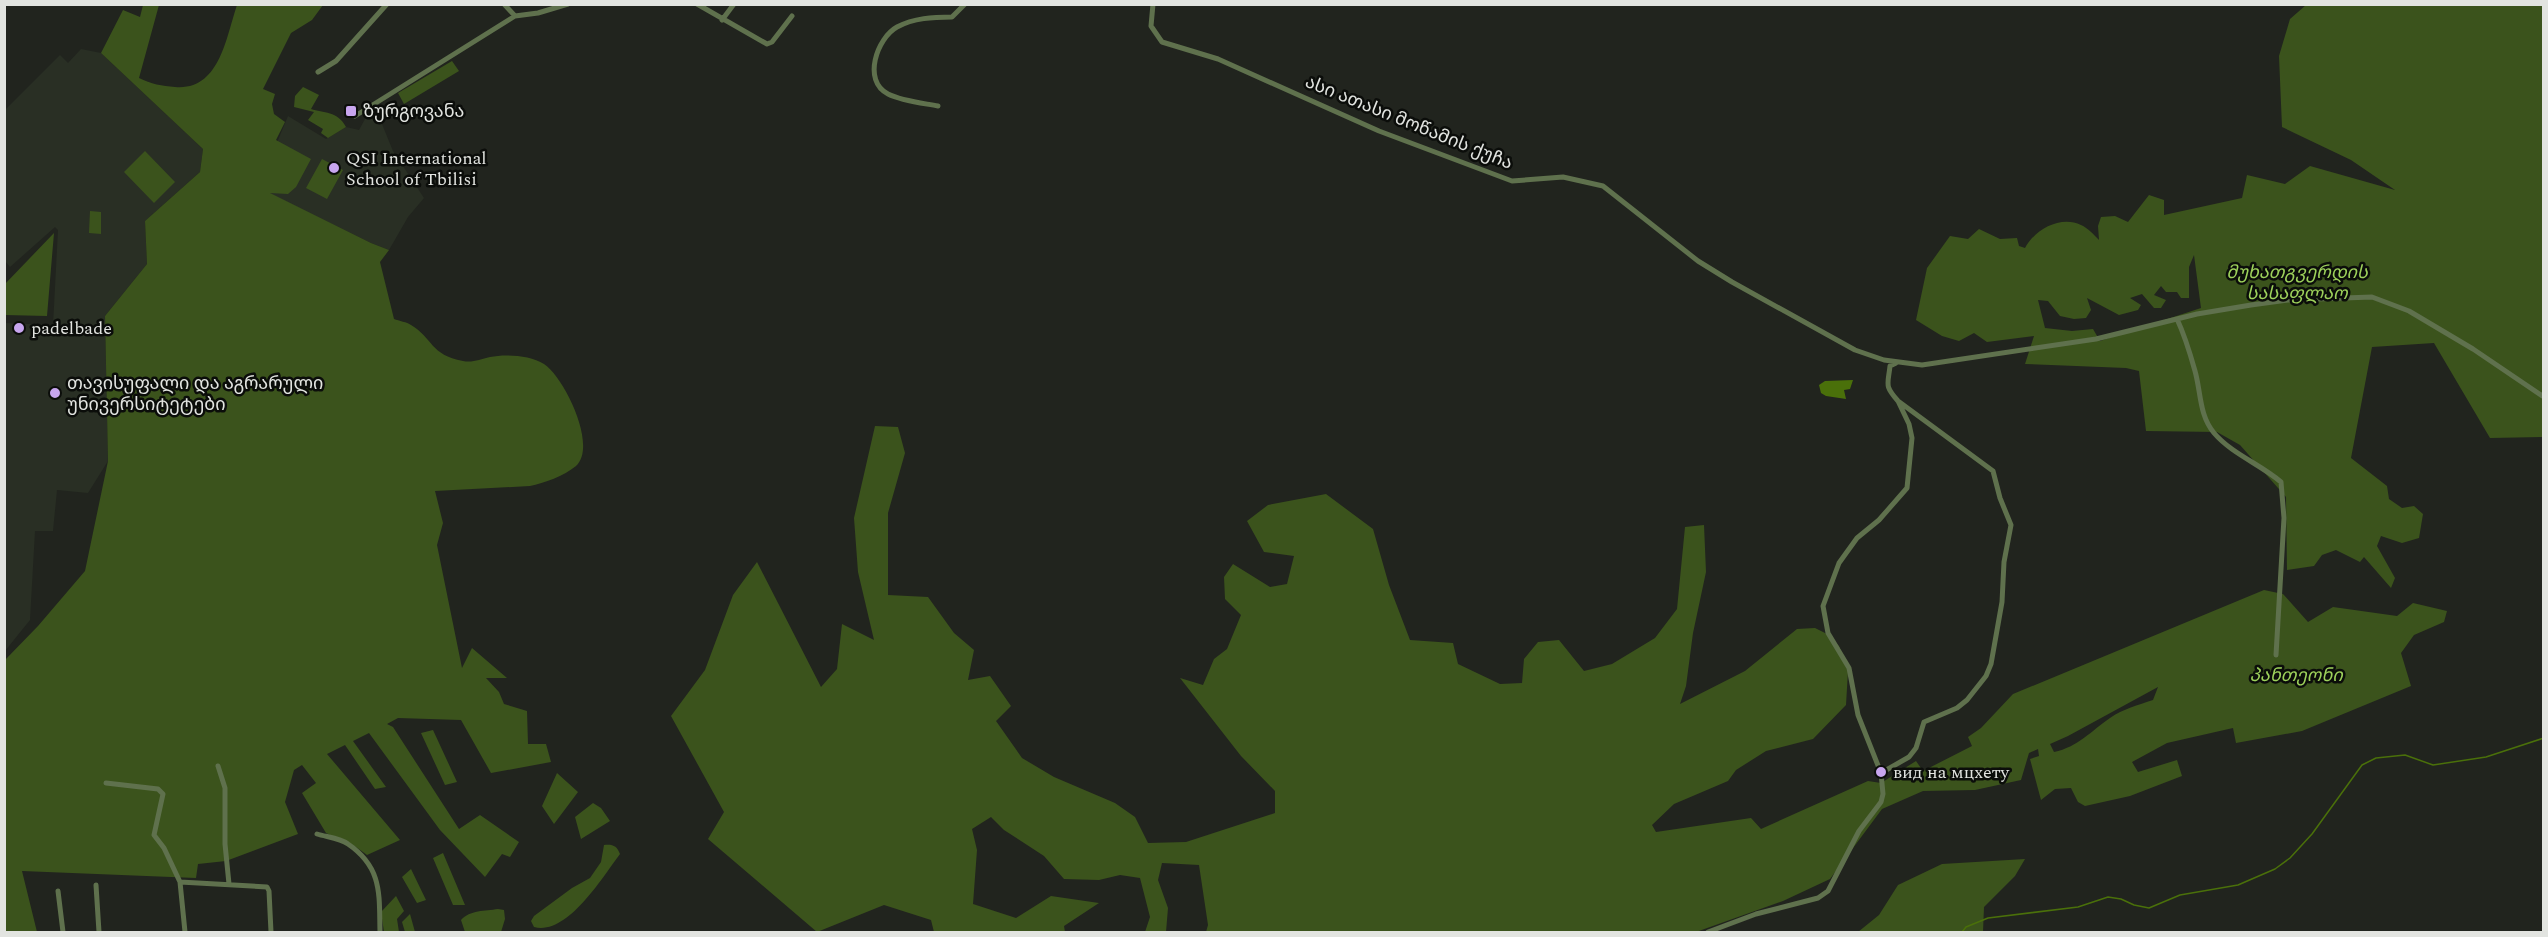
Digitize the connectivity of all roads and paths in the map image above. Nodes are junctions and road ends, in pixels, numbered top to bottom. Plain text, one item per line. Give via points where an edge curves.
1 (387, 4) edge
2 (504, 4) edge
3 (568, 4) edge
4 (697, 4) edge
5 (734, 4) edge
6 (965, 4) edge
7 (1153, 4) edge
8 (515, 16) junction
9 (792, 16) dead end
10 (722, 20) junction
11 (318, 72) dead end
12 (938, 106) dead end
13 (355, 116) dead end
14 (2177, 319) junction
15 (1897, 362) junction
16 (2544, 397) edge
17 (1898, 401) junction
18 (2276, 655) dead end
19 (218, 766) dead end
20 (1881, 773) junction
21 (106, 783) dead end
22 (316, 834) dead end
23 (180, 882) junction
24 (229, 884) junction
25 (96, 885) dead end
26 (58, 891) dead end
27 (63, 933) edge
28 (99, 933) edge
29 (185, 933) edge
30 (272, 933) edge
31 (380, 933) edge
32 (1708, 933) edge

1 - 11 street via 336,61
2 - 8 street
3 - 8 street
4 - 10 street
5 - 10 street
6 - 12 street via 952,17 926,17 897,27 885,38 876,61 875,80 886,93
7 - 15 street, ასი ათასი მოწამის ქუჩა via 1151,26 1162,42 1218,59 1369,127 1512,181 1563,177 1603,186 1731,282 1855,350
8 - 13 street
9 - 10 street via 767,44
14 - 15 street, ასი ათასი მოწამის ქუჩა via 2096,339 2003,355 1922,365
14 - 16 street, ასი ათასი მოწამის ქუჩა via 2288,300 2372,297 2409,311
14 - 18 street via 2212,431 2281,482 2284,518
15 - 17 street via 1890,366 1886,384
17 - 20 street via 1912,438 1907,488 1857,538 1839,563 1823,606 1828,633 1849,668 1858,715
17 - 20 street via 1993,471 2011,533 2004,562 2002,602 1986,676 1957,708 1924,722 1909,757
19 - 24 street via 225,788
20 - 32 street via 1881,802 1859,831 1828,891 1818,898 1756,914
21 - 23 street via 158,789 163,794 154,835
22 - 31 street via 347,843 369,864 379,886
23 - 24 street
23 - 29 street
24 - 30 street via 269,889
25 - 28 street
26 - 27 street

